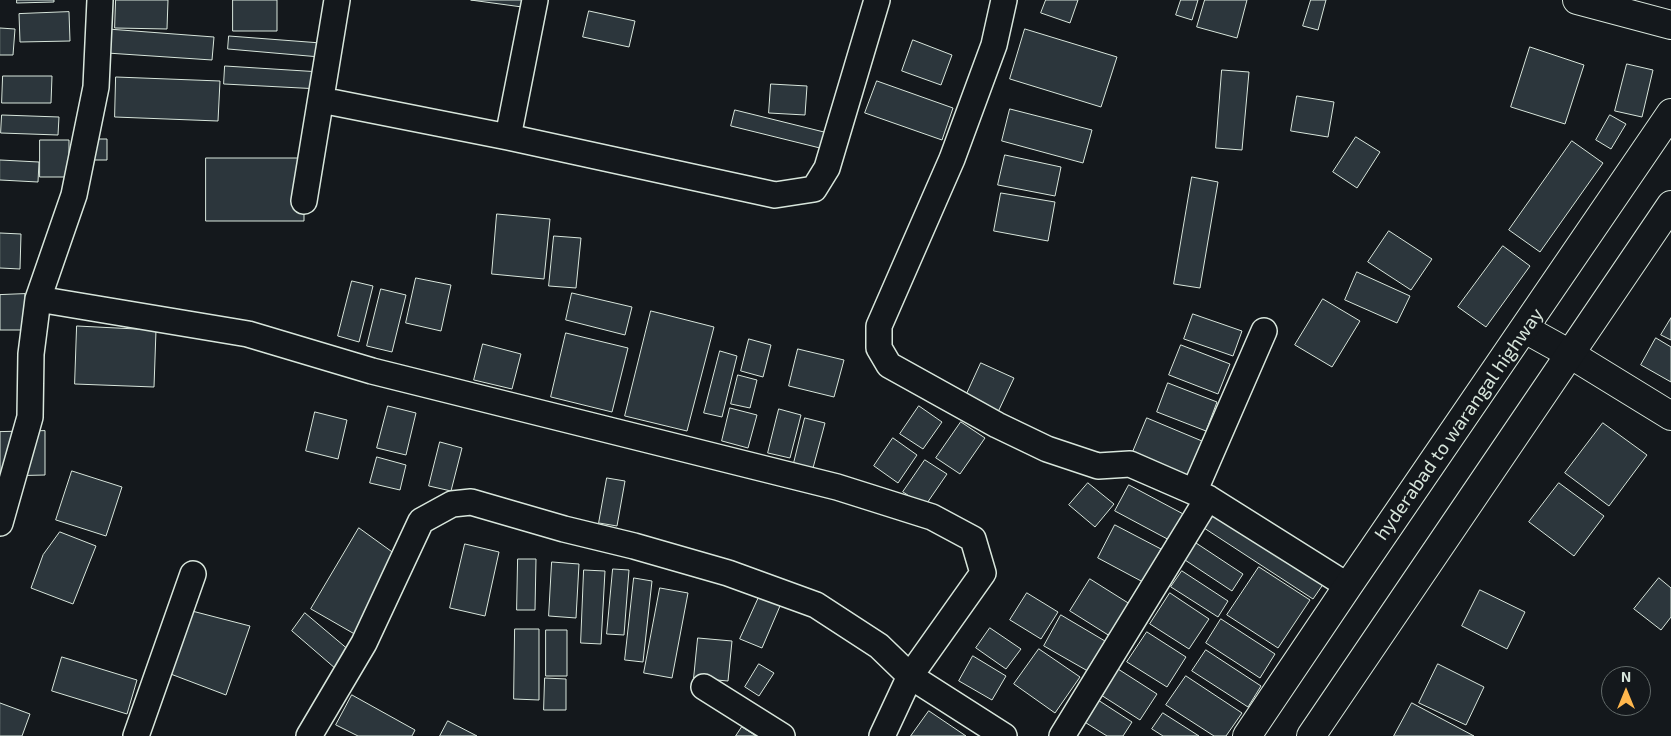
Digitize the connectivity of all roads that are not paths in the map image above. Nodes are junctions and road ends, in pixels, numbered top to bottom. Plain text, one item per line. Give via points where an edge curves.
1 (100, 0) edge
2 (337, 0) edge
3 (535, 0) edge
4 (877, 0) edge
5 (1004, 0) edge
6 (1577, 0) edge
7 (1671, 25) edge
8 (321, 100) junction
9 (1671, 113) edge
10 (508, 137) junction
11 (304, 201) dead end
12 (1671, 205) edge
13 (38, 299) junction
14 (1525, 329) junction
15 (1264, 331) dead end
16 (1570, 354) junction
17 (1671, 416) edge
18 (1201, 495) junction
19 (0, 523) edge
20 (193, 574) dead end
21 (1348, 586) junction
22 (910, 676) junction
23 (704, 687) dead end
24 (136, 736) edge
25 (309, 736) edge
26 (782, 736) edge
27 (882, 736) edge
28 (1004, 736) edge
29 (1062, 736) edge
30 (1247, 736) edge
31 (1312, 736) edge

1 - 13 street via 96,87 74,194
2 - 8 street
3 - 10 street
4 - 10 street via 827,168 814,189 774,196
5 - 18 street via 994,45 952,159 878,326 878,348 889,365 1047,449 1098,466 1130,464
6 - 7 main road
8 - 10 street
8 - 11 street
9 - 14 main road, hyderabad to warangal highway
12 - 16 main road
13 - 19 street via 31,354 30,416
13 - 22 street via 248,334 372,371 837,487 932,517 973,539 982,573
14 - 16 main road
14 - 21 main road, hyderabad to warangal highway
15 - 18 street
16 - 17 main road
16 - 31 main road
18 - 21 street
18 - 29 street
20 - 24 street
21 - 30 main road, hyderabad to warangal highway
22 - 25 street via 879,646 816,605 728,573 471,502 452,504 421,521 364,643
22 - 27 street
22 - 28 street
23 - 26 street

